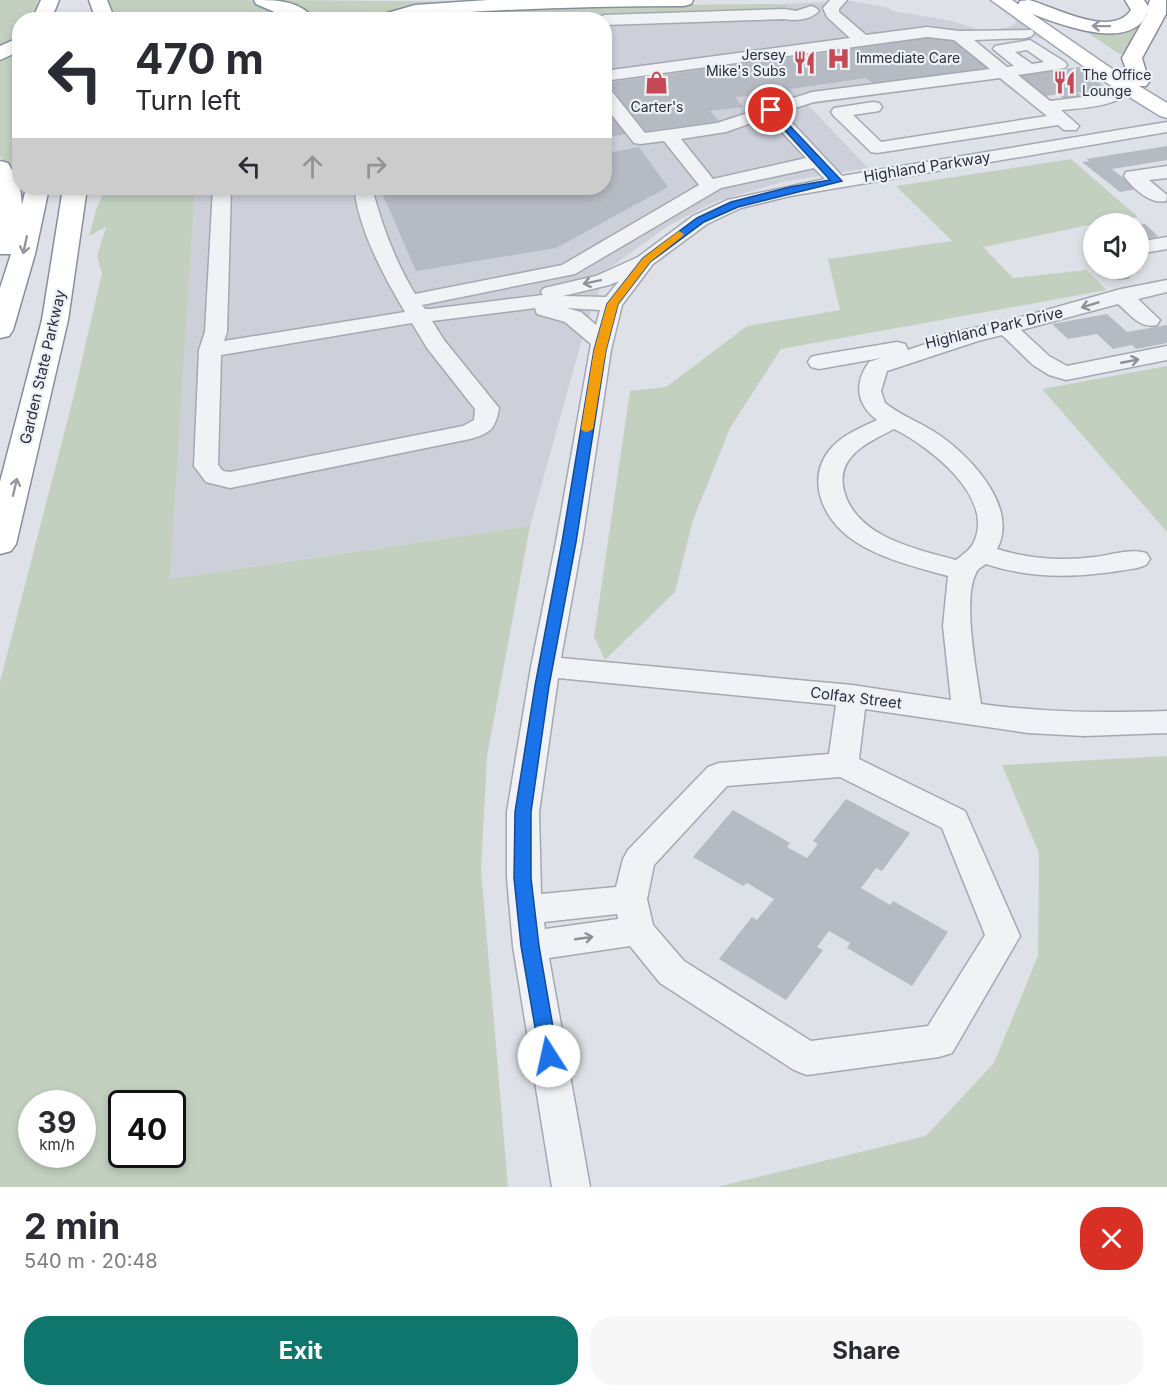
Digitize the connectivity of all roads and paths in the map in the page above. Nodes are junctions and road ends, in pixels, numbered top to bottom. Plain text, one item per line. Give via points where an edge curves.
1 (263, 0) edge
2 (589, 0) edge
3 (684, 0) edge
4 (776, 0) edge
5 (839, 0) edge
6 (1000, 0) edge
7 (1134, 0) edge
8 (1158, 0) edge
9 (607, 1) edge
10 (1024, 7) edge
11 (811, 11) junction
12 (294, 12) edge
13 (412, 12) edge
14 (612, 20) edge
15 (978, 35) junction
16 (959, 36) junction
17 (1056, 39) junction
18 (855, 42) junction
19 (1029, 69) dead end
20 (1002, 73) junction
21 (612, 75) edge
22 (1132, 85) junction
23 (1020, 87) junction
24 (998, 90) dead end
25 (1167, 102) edge
26 (612, 103) edge
27 (886, 105) dead end
28 (1045, 107) junction
29 (771, 110) junction
30 (1167, 112) edge
31 (1061, 119) junction
32 (1167, 127) edge
33 (669, 135) junction
34 (1090, 141) junction
35 (915, 143) junction
36 (819, 161) junction
37 (938, 166) junction
38 (0, 168) edge
39 (1167, 172) edge
40 (837, 181) junction
41 (710, 187) junction
42 (36, 195) edge
43 (85, 195) edge
44 (222, 195) edge
45 (365, 195) edge
46 (1163, 196) edge
47 (1167, 218) edge
48 (1167, 243) edge
49 (1149, 246) edge
50 (646, 260) junction
51 (0, 283) edge
52 (1167, 286) edge
53 (1121, 295) junction
54 (517, 303) junction
55 (612, 304) junction
56 (414, 308) junction
57 (1, 318) edge
58 (1149, 321) dead end
59 (1007, 328) junction
60 (971, 336) junction
61 (602, 342) junction
62 (210, 350) junction
63 (1167, 354) edge
64 (819, 362) dead end
65 (894, 420) junction
66 (0, 544) edge
67 (982, 553) junction
68 (1137, 559) dead end
69 (962, 571) junction
70 (545, 667) junction
71 (852, 696) junction
72 (968, 714) junction
73 (1167, 722) edge
74 (843, 765) junction
75 (630, 899) junction
76 (526, 910) junction
77 (638, 931) junction
78 (530, 946) junction
79 (572, 1187) edge

1 - 12 main road
2 - 9 main road
3 - 9 main road
4 - 11 street
5 - 18 street via 831,8 832,14
6 - 10 main road
7 -> 10 main road via 1140,10 1134,20 1103,27 1066,21
8 - 22 main road via 1157,14 1132,58
9 - 13 main road
10 - 15 street via 1015,28
10 - 17 main road
10 - 22 main road
11 - 14 street via 797,16
11 - 18 street
15 - 16 street
15 - 17 street via 1024,32
16 - 18 street via 927,32
16 - 20 street
17 - 22 main road
18 - 21 street
19 - 20 street
20 - 23 street
20 - 29 street via 812,98
22 - 25 main road
22 - 28 street via 1122,93 1101,99
22 - 30 main road
23 - 24 street
23 - 28 street
26 - 33 street via 640,139
27 - 35 street via 840,112 877,148
28 - 31 street
29 - 33 street via 720,128
29 - 36 street
31 - 34 street
31 - 35 street
32 - 34 street, Highland Parkway
33 - 41 street
34 - 37 street, Highland Parkway
35 - 37 street
36 - 40 street
36 - 41 street
37 - 40 street, Highland Parkway
38 - 51 main road via 8,184 10,208
39 - 46 street via 1133,176
40 - 50 street, Highland Parkway via 734,204 700,220
41 - 56 street via 568,270
42 -> 57 main road via 23,254
66 -> 43 main road, Garden State Parkway
44 - 62 street via 216,332
45 - 56 street via 373,228 394,276
46 - 47 street via 1151,205
48 - 49 street
50 -> 54 street via 602,281 559,289
50 - 55 street, Highland Parkway
52 - 53 street, Highland Park Drive
53 - 58 street
53 -> 59 street, Highland Park Drive
54 - 55 street via 559,300
54 - 56 street via 441,315
54 - 61 street via 573,317
55 - 61 street, Highland Parkway
56 - 62 street
56 - 62 street via 435,343 487,408 485,423 470,432 230,480 215,477 206,466
59 - 60 street, Highland Park Drive
59 -> 63 street via 1041,363 1066,373
60 - 64 street, Highland Park Drive
60 - 65 street via 876,367 870,394 873,405
61 - 70 street, Highland Parkway
65 - 67 street via 926,436 952,459 983,498 990,537
65 - 69 street via 844,448 836,461 830,474 830,489 839,511 878,544
67 - 68 street via 1009,563 1045,568 1086,568
67 - 69 street
69 - 72 street via 955,613
70 - 71 street, Colfax Street
70 - 76 street, Highland Parkway via 523,812
71 - 72 street, Colfax Street
71 - 74 street
72 - 73 street, Colfax Street via 1084,725
74 - 75 street via 719,775 639,859
74 - 77 street via 954,820 1003,936 939,1041 807,1058 672,972
75 - 76 street
75 - 77 street
76 - 78 street, Highland Parkway
78 -> 77 street
78 - 79 street, Highland Parkway

